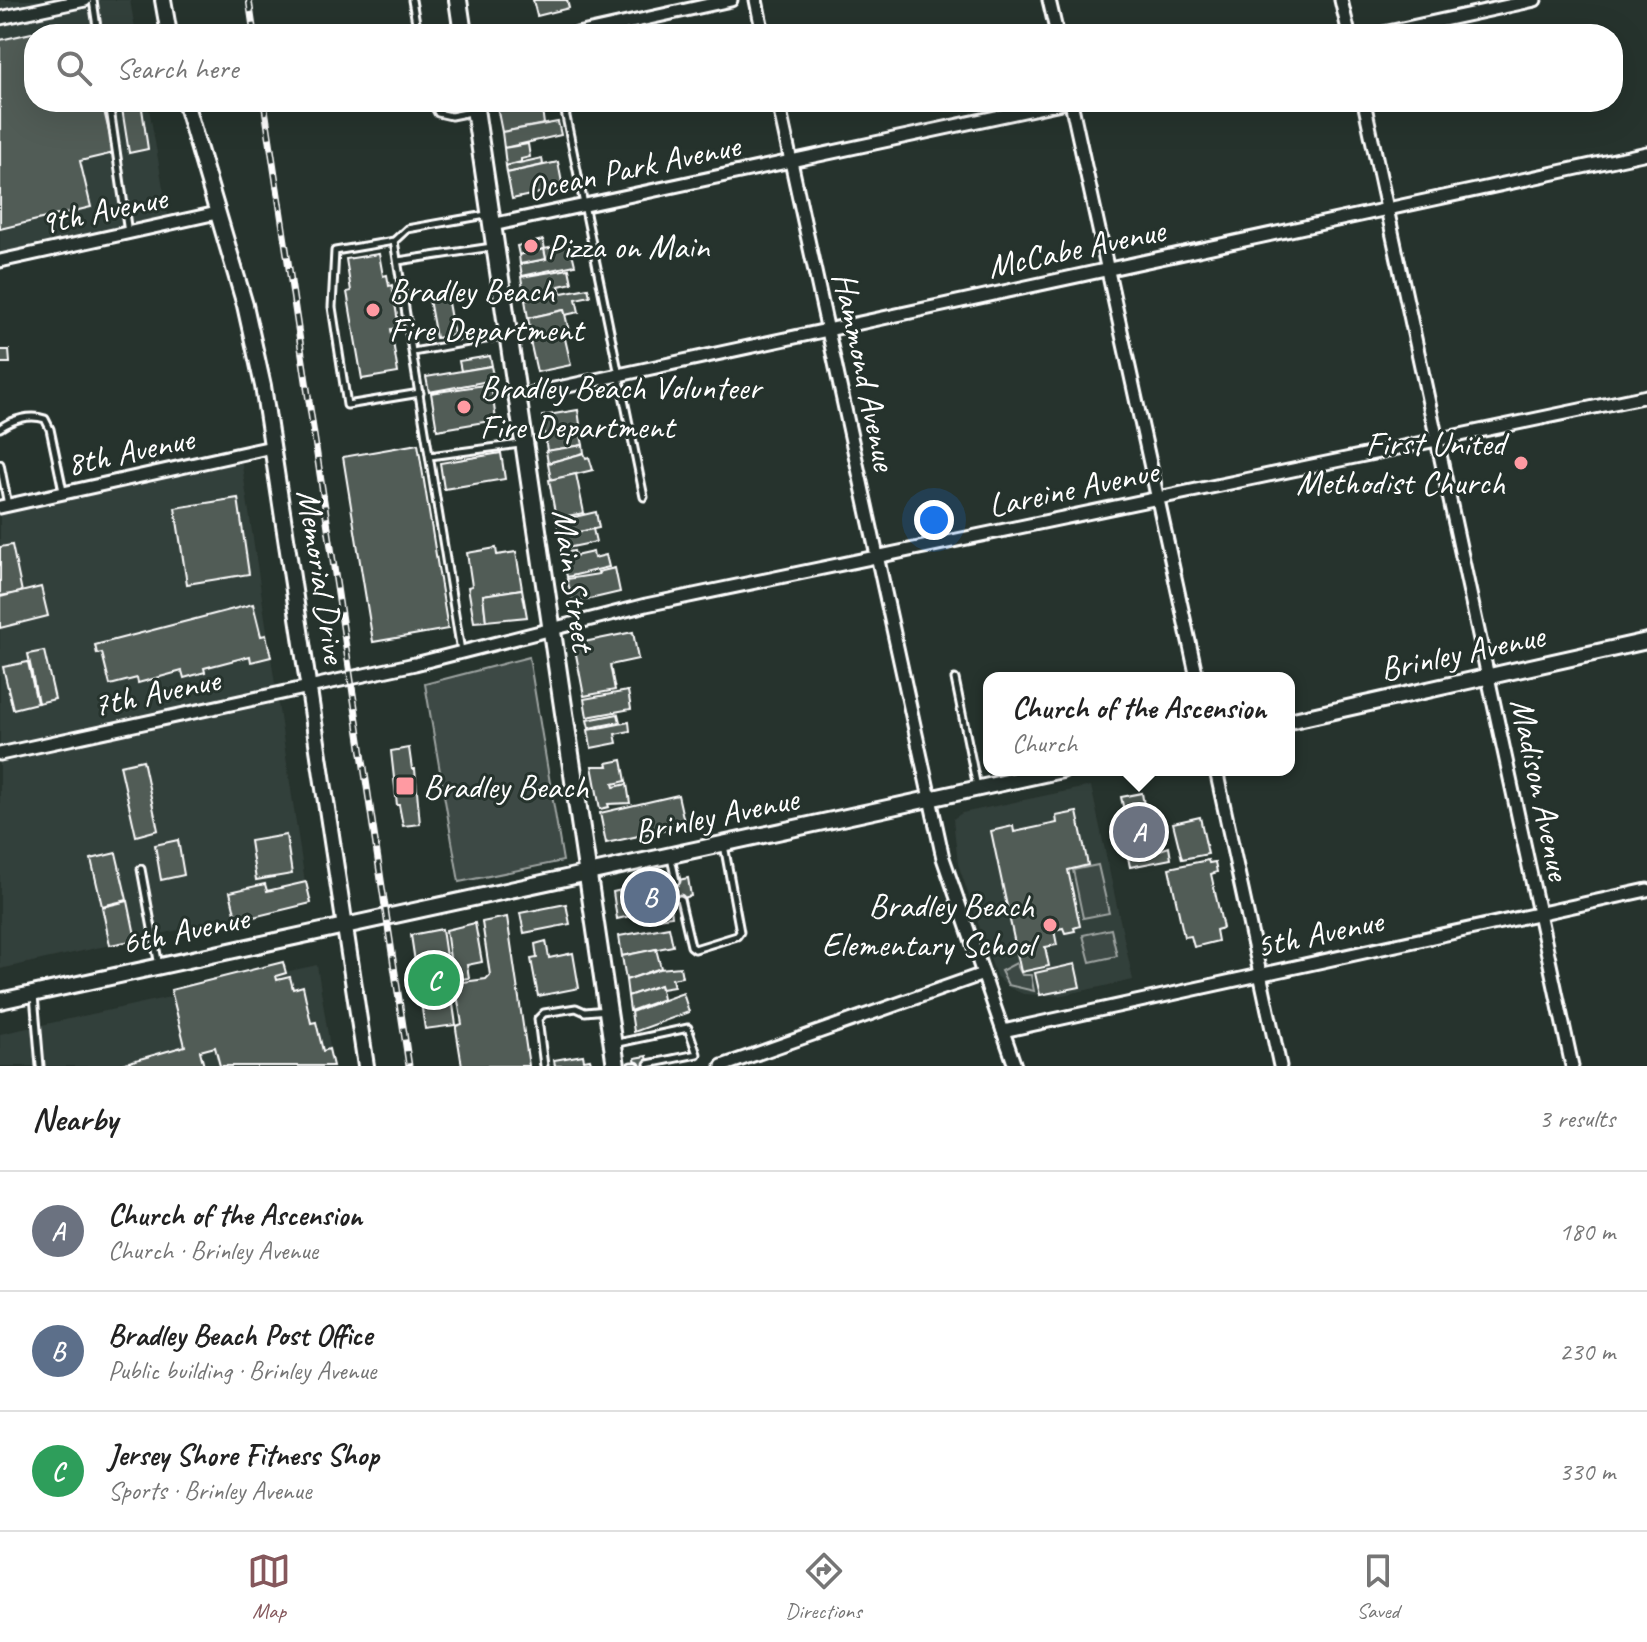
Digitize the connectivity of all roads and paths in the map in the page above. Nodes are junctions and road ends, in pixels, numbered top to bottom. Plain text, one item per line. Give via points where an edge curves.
1 (85, 0) edge
2 (93, 0) edge
3 (163, 0) edge
4 (412, 0) edge
5 (458, 0) edge
6 (731, 0) edge
7 (756, 0) edge
8 (1049, 0) edge
9 (1341, 0) edge
10 (1535, 0) edge
11 (0, 18) edge
12 (97, 24) edge
13 (167, 24) edge
14 (416, 24) edge
15 (462, 24) edge
16 (622, 24) edge
17 (761, 24) edge
18 (1055, 24) edge
19 (1347, 24) edge
20 (1425, 24) edge
21 (110, 112) edge
22 (188, 112) edge
23 (437, 112) edge
24 (460, 112) edge
25 (475, 112) edge
26 (565, 112) edge
27 (780, 112) edge
28 (1022, 112) edge
29 (1071, 112) edge
30 (1366, 112) edge
31 (1647, 153) edge
32 (791, 161) junction
33 (585, 206) junction
34 (1387, 209) junction
35 (217, 213) junction
36 (491, 220) junction
37 (128, 234) junction
38 (394, 241) junction
39 (495, 246) junction
40 (0, 261) edge
41 (398, 261) junction
42 (1107, 270) junction
43 (828, 330) junction
44 (508, 335) junction
45 (413, 352) junction
46 (619, 375) junction
47 (420, 393) junction
48 (1647, 396) edge
49 (517, 397) junction
50 (0, 428) edge
51 (1438, 441) junction
52 (524, 444) junction
53 (272, 447) junction
54 (430, 456) junction
55 (0, 464) edge
56 (63, 494) junction
57 (644, 497) dead end
58 (1157, 499) junction
59 (4, 506) edge
60 (878, 559) junction
61 (551, 630) junction
62 (1647, 641) edge
63 (461, 652) junction
64 (1196, 672) edge
65 (1489, 677) junction
66 (955, 679) dead end
67 (325, 684) joint
68 (309, 687) junction
69 (1295, 720) edge
70 (0, 754) edge
71 (1034, 776) edge
72 (1217, 776) edge
73 (977, 788) junction
74 (930, 799) junction
75 (723, 844) junction
76 (670, 856) junction
77 (141, 869) dead end
78 (587, 874) junction
79 (676, 881) dead end
80 (1647, 890) edge
81 (680, 899) dead end
82 (1539, 913) junction
83 (383, 918) joint
84 (345, 926) junction
85 (160, 967) junction
86 (983, 974) junction
87 (1261, 974) junction
88 (34, 994) junction
89 (0, 1001) edge
90 (608, 1010) junction
91 (1003, 1031) junction
92 (613, 1044) junction
93 (648, 1064) edge
94 (40, 1066) edge
95 (366, 1066) edge
96 (544, 1066) edge
97 (616, 1066) edge
98 (722, 1066) edge
99 (1015, 1066) edge
100 (1280, 1066) edge
101 (1572, 1066) edge

1 - 11 street
2 - 12 lane
3 - 13 street
4 - 14 lane
5 - 15 main road
6 - 16 street
7 - 17 street
8 - 18 street
9 - 19 street
10 - 20 street
21 - 37 lane
22 - 35 street, Memorial Drive
23 - 24 lane
25 - 36 main road, Main Street
26 - 33 lane
27 - 32 street, Hammond Avenue
28 - 32 street, Ocean Park Avenue
29 - 42 street
30 - 34 street, Madison Avenue
31 - 34 street, McCabe Avenue
32 - 33 street, Ocean Park Avenue
32 - 43 street, Hammond Avenue
33 - 36 street, Ocean Park Avenue
33 - 46 lane
34 - 42 street, McCabe Avenue
34 - 51 street, Madison Avenue
35 - 37 street, 9th Avenue
35 - 53 street, Memorial Drive via 252,336
36 - 38 lane via 407,229
36 - 39 main road, Main Street
37 - 40 street, 9th Avenue
38 - 41 lane
38 - 47 lane via 335,251 332,307 347,405
39 - 41 lane
39 - 44 main road, Main Street
41 - 45 lane
42 - 43 street, McCabe Avenue
42 - 58 street
43 - 46 street, McCabe Avenue
43 - 60 street, Hammond Avenue
44 - 45 lane
44 - 49 main road, Main Street
45 - 47 lane
46 - 49 street, McCabe Avenue
46 - 57 lane
47 - 54 lane
48 - 51 street, Lareine Avenue
49 - 52 main road, Main Street
50 - 56 lane via 10,421 45,419
51 - 58 street, Lareine Avenue
51 - 65 street, Madison Avenue
52 - 54 lane
52 - 61 main road, Main Street
53 - 56 street, 8th Avenue
53 - 68 street, Memorial Drive
54 - 63 lane
55 - 59 lane
56 - 59 street, 8th Avenue
58 - 60 street, Lareine Avenue
58 - 64 street
60 - 61 street, Lareine Avenue via 646,605
60 - 74 street, Hammond Avenue
61 - 63 street, Lareine Avenue
61 - 78 main road, Main Street
62 - 65 street, Brinley Avenue
63 - 67 street, Lareine Avenue
65 - 69 street, Brinley Avenue
65 - 82 street, Madison Avenue
66 - 73 lane
67 - 68 street, 7th Avenue
68 - 70 street, 7th Avenue
68 - 84 street, Memorial Drive
71 - 73 street, Brinley Avenue
72 - 87 street
73 - 74 street, Brinley Avenue
74 - 75 street, Brinley Avenue
74 - 86 street, Hammond Avenue via 946,868
75 - 76 street, Brinley Avenue
75 - 81 lane via 737,936 695,949
76 - 78 street, Brinley Avenue
76 - 79 lane
77 - 85 lane
78 - 83 street, Brinley Avenue
78 - 90 main road, Main Street
80 - 82 street, 5th Avenue
82 - 87 street, 5th Avenue
82 - 101 street, Madison Avenue
83 - 84 street, 6th Avenue
84 - 85 street, 6th Avenue
84 - 95 street, Memorial Drive
85 - 88 street, 6th Avenue
86 - 91 street, Hammond Avenue
86 - 98 street
87 - 91 street, 5th Avenue
87 - 100 street
88 - 89 street, 6th Avenue
88 - 94 lane
90 - 92 main road, Main Street
90 - 96 lane via 544,1013 538,1019
91 - 99 street, Hammond Avenue
92 - 93 lane via 688,1028 697,1054
92 - 97 main road, Main Street

